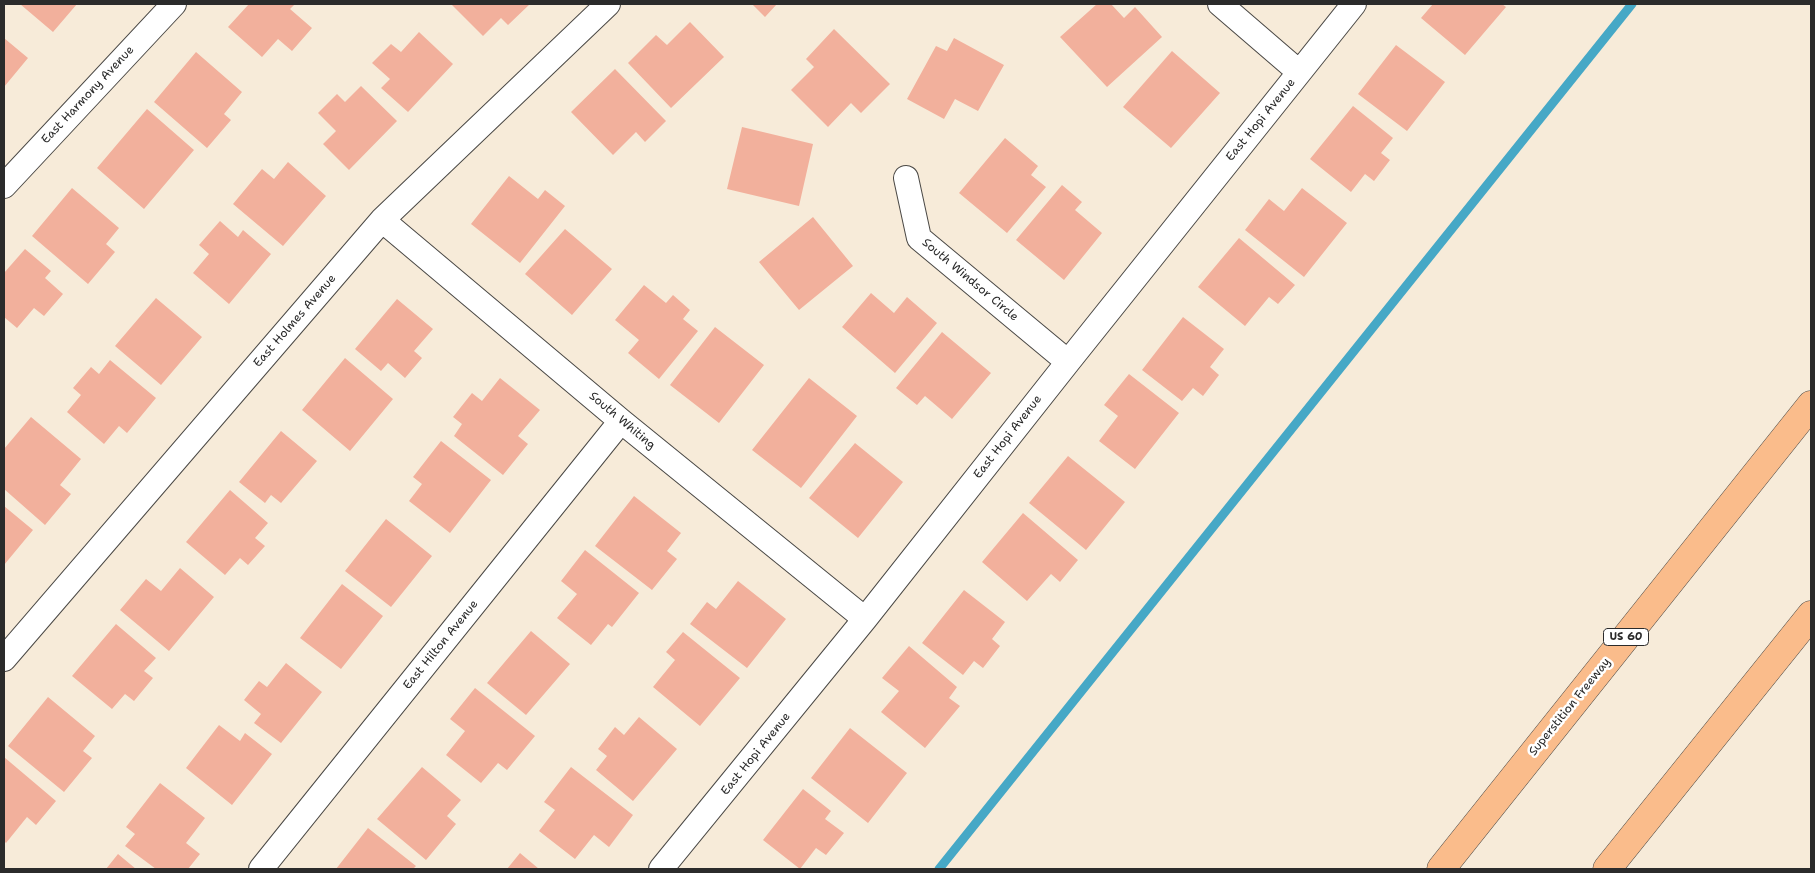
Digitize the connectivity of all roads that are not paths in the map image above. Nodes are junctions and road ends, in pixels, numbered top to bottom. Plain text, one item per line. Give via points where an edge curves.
1 (174, 4) edge
2 (608, 4) edge
3 (1220, 4) edge
4 (1354, 4) edge
5 (1299, 72) junction
6 (906, 178) dead end
7 (4, 186) edge
8 (382, 220) junction
9 (1068, 362) junction
10 (1811, 405) edge
11 (621, 421) junction
12 (1811, 615) edge
13 (865, 619) junction
14 (4, 659) edge
15 (261, 869) edge
16 (661, 869) edge
17 (1441, 869) edge
18 (1607, 869) edge

1 - 7 street, East Harmony Avenue
2 - 8 street, East Holmes Avenue
3 - 5 street
4 - 5 street, East Hopi Avenue
5 - 9 street, East Hopi Avenue
6 - 9 street, South Windsor Circle via 919,238
8 - 11 street, South Whiting
8 - 14 street, East Holmes Avenue
9 - 13 street, East Hopi Avenue
10 - 17 highway, Superstition Freeway / US 60
11 - 13 street, South Whiting
11 - 15 street, East Hilton Avenue
12 - 18 highway
13 - 16 street, East Hopi Avenue

